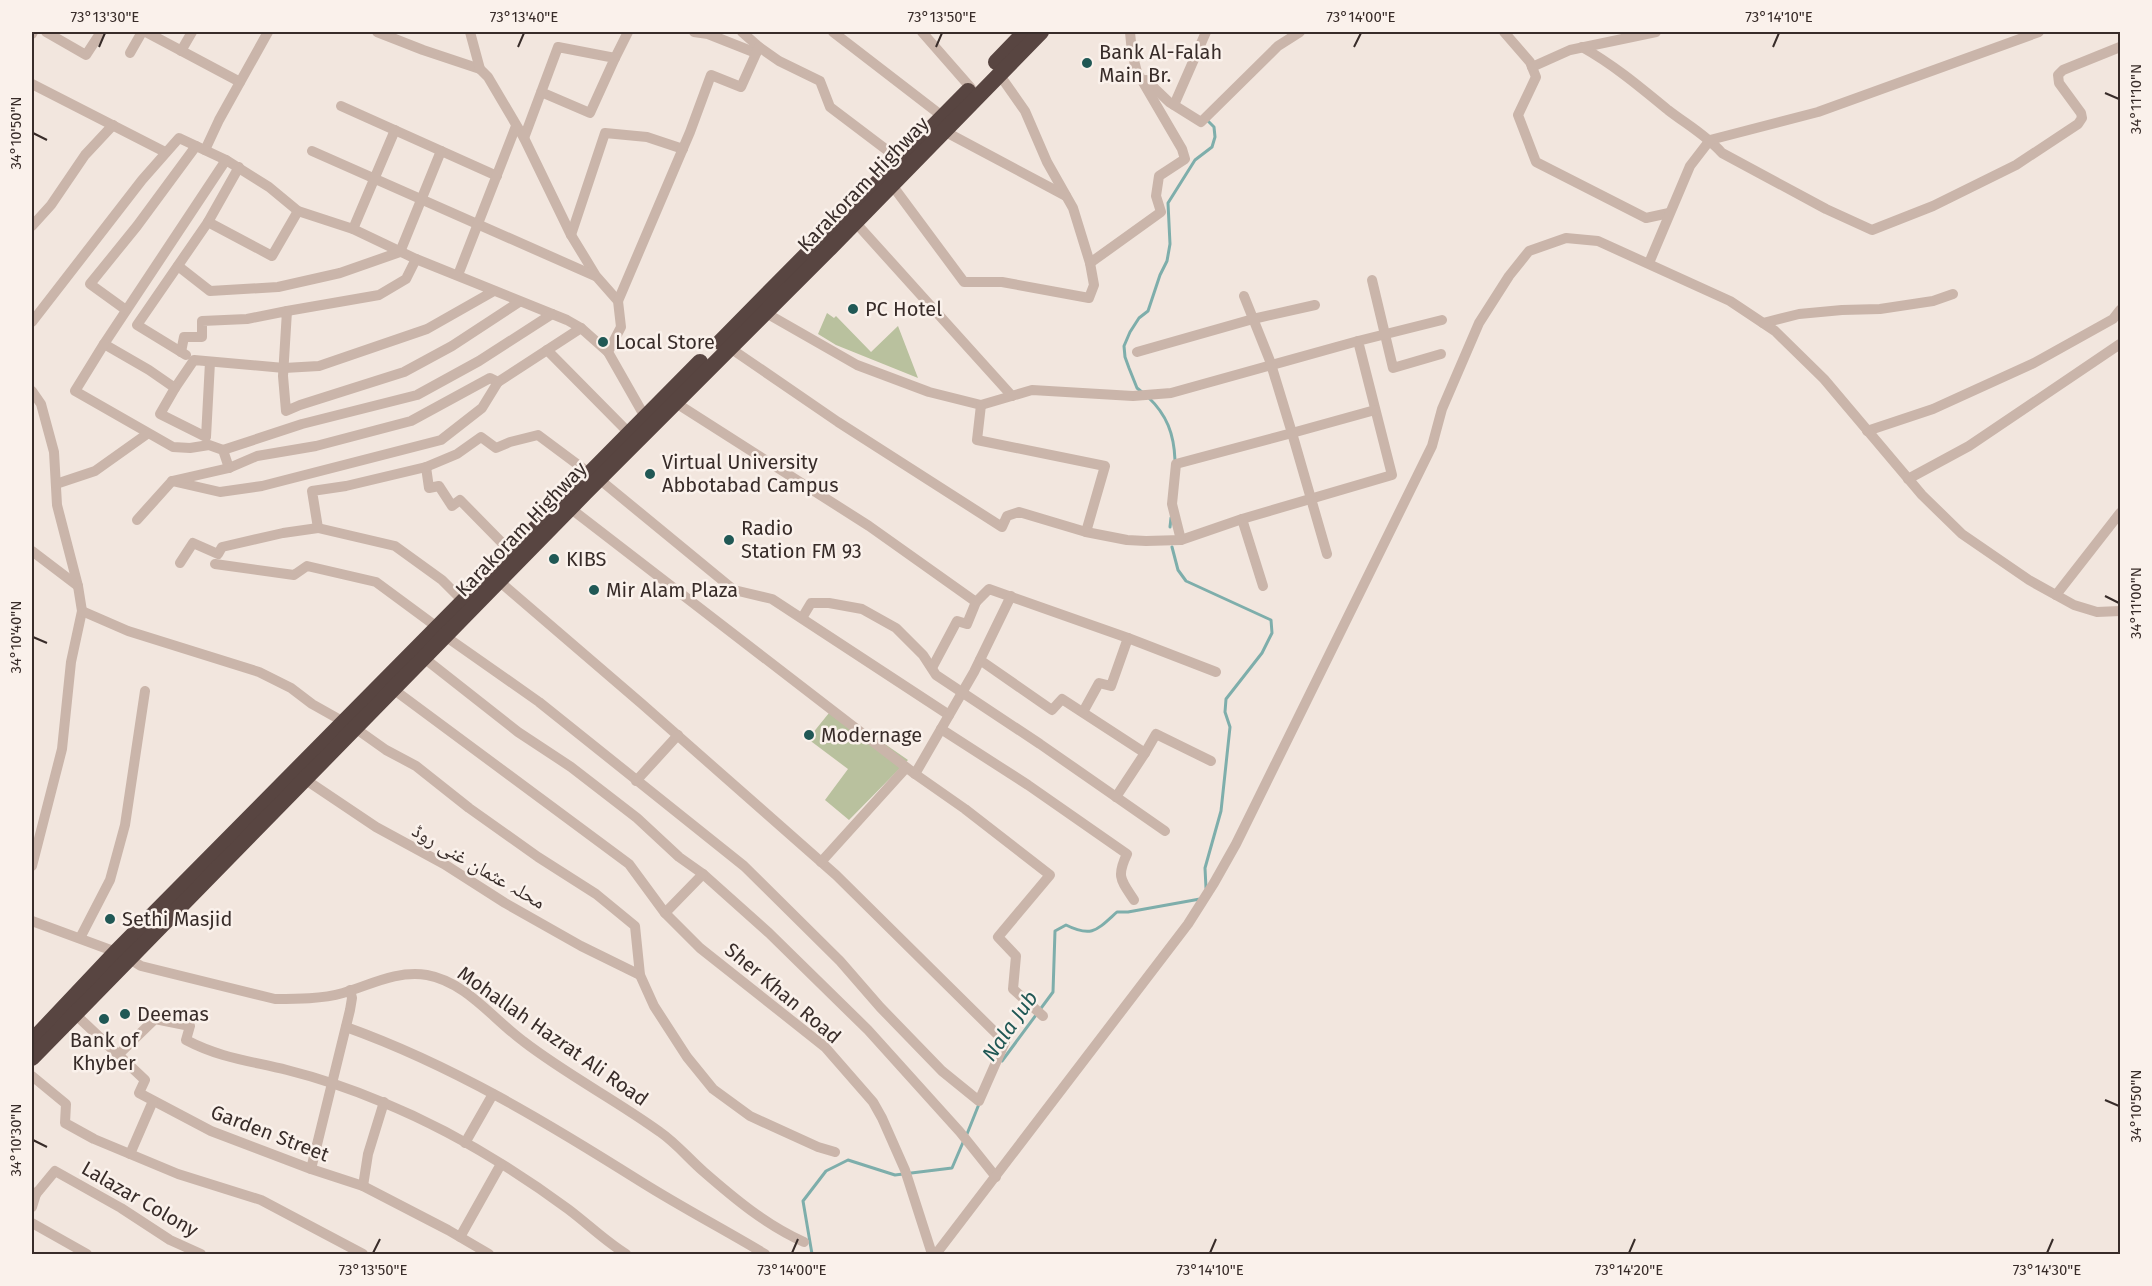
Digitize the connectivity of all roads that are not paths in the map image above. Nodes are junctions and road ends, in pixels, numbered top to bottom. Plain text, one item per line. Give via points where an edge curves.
1 (46, 32) edge
2 (101, 32) edge
3 (144, 32) edge
4 (192, 32) edge
5 (268, 32) edge
6 (376, 32) edge
7 (472, 32) edge
8 (628, 32) edge
9 (694, 32) edge
10 (741, 32) edge
11 (832, 32) edge
12 (922, 32) edge
13 (1023, 32) edge
14 (1041, 32) edge
15 (1130, 32) edge
16 (1300, 32) edge
17 (1504, 32) edge
18 (1656, 32) edge
19 (2039, 32) edge
20 (1207, 33) edge
21 (1582, 47) junction
22 (2121, 47) edge
23 (758, 50) junction
24 (181, 51) junction
25 (130, 53) dead end
26 (615, 58) junction
27 (1532, 67) junction
28 (480, 69) junction
29 (1137, 72) junction
30 (999, 74) junction
31 (240, 82) junction
32 (34, 85) edge
33 (971, 87) junction
34 (541, 92) junction
35 (32, 98) edge
36 (1174, 105) junction
37 (341, 106) dead end
38 (943, 123) junction
39 (113, 125) junction
40 (516, 126) junction
41 (395, 130) junction
42 (524, 138) junction
43 (1710, 140) junction
44 (200, 148) junction
45 (683, 149) junction
46 (312, 151) dead end
47 (441, 151) junction
48 (165, 152) junction
49 (226, 160) junction
50 (900, 160) junction
51 (239, 167) junction
52 (497, 176) junction
53 (374, 179) junction
54 (892, 185) junction
55 (1066, 196) junction
56 (421, 200) junction
57 (298, 212) junction
58 (1669, 213) junction
59 (208, 222) junction
60 (855, 222) junction
61 (32, 225) edge
62 (478, 225) junction
63 (353, 229) junction
64 (570, 235) junction
65 (400, 252) junction
66 (416, 259) junction
67 (1090, 263) junction
68 (1649, 263) junction
69 (178, 266) junction
70 (458, 275) junction
71 (596, 276) junction
72 (1372, 280) dead end
73 (494, 291) junction
74 (1953, 294) dead end
75 (1244, 296) dead end
76 (618, 301) junction
77 (519, 302) junction
78 (1315, 305) dead end
79 (126, 310) junction
80 (2121, 310) edge
81 (287, 311) junction
82 (766, 313) junction
83 (552, 314) junction
84 (1253, 319) junction
85 (1442, 320) dead end
86 (32, 322) edge
87 (1763, 323) junction
88 (581, 328) junction
89 (1385, 334) junction
90 (1358, 341) junction
91 (104, 344) junction
92 (2121, 344) edge
93 (730, 348) junction
94 (548, 350) junction
95 (181, 352) junction
96 (608, 352) junction
97 (1137, 352) dead end
98 (1441, 354) dead end
99 (194, 360) junction
100 (210, 362) junction
101 (1271, 365) junction
102 (284, 368) junction
103 (498, 382) junction
104 (175, 388) junction
105 (32, 391) edge
106 (1012, 396) junction
107 (676, 403) junction
108 (981, 405) junction
109 (1375, 411) junction
110 (645, 417) junction
111 (1867, 431) junction
112 (629, 433) junction
113 (1292, 433) junction
114 (147, 434) junction
115 (223, 450) junction
116 (426, 466) junction
117 (229, 468) junction
118 (1908, 479) junction
119 (172, 481) junction
120 (587, 483) junction
121 (56, 484) junction
122 (1312, 499) junction
123 (570, 508) junction
124 (2121, 513) edge
125 (1242, 519) junction
126 (136, 520) dead end
127 (318, 528) junction
128 (1086, 532) junction
129 (1181, 540) junction
130 (511, 552) junction
131 (32, 553) edge
132 (1327, 554) dead end
133 (180, 562) dead end
134 (215, 564) dead end
135 (500, 582) junction
136 (78, 586) junction
137 (1263, 586) dead end
138 (2056, 595) junction
139 (1011, 596) junction
140 (463, 601) junction
141 (976, 602) junction
142 (82, 611) junction
143 (2121, 611) edge
144 (802, 618) junction
145 (441, 632) junction
146 (1128, 638) junction
147 (424, 658) junction
148 (980, 660) junction
149 (932, 668) junction
150 (1216, 672) dead end
151 (393, 689) junction
152 (145, 691) dead end
153 (963, 692) junction
154 (1083, 712) junction
155 (949, 715) junction
156 (349, 725) junction
157 (941, 729) junction
158 (678, 735) junction
159 (1145, 753) junction
160 (1211, 761) dead end
161 (910, 771) junction
162 (306, 780) junction
163 (636, 781) junction
164 (1116, 797) junction
165 (1165, 831) dead end
166 (821, 862) junction
167 (32, 866) edge
168 (703, 874) junction
169 (1134, 900) dead end
170 (665, 913) junction
171 (32, 921) edge
172 (80, 938) junction
173 (122, 955) junction
174 (640, 975) junction
175 (350, 990) junction
176 (75, 1014) junction
177 (1043, 1016) dead end
178 (346, 1027) junction
179 (33, 1038) edge
180 (118, 1055) junction
181 (32, 1058) edge
182 (32, 1076) edge
183 (331, 1082) junction
184 (493, 1094) junction
185 (153, 1101) junction
186 (384, 1102) junction
187 (465, 1143) junction
188 (835, 1152) dead end
189 (130, 1154) junction
190 (501, 1164) junction
191 (310, 1169) junction
192 (996, 1177) junction
193 (363, 1186) junction
194 (34, 1193) edge
195 (32, 1207) edge
196 (32, 1223) edge
197 (460, 1237) junction
198 (804, 1242) dead end
199 (87, 1254) edge
200 (201, 1254) edge
201 (363, 1254) edge
202 (489, 1254) edge
203 (626, 1254) edge
204 (765, 1254) edge
205 (934, 1254) edge

1 - 2 street via 86,55
3 - 24 street
3 - 25 street
4 - 24 street
5 - 31 street
6 - 28 street
7 - 28 street
8 - 26 street
9 - 23 street
10 - 23 street
11 - 38 street
12 - 33 street
13 - 33 highway, Karakoram Highway
14 - 30 highway, Karakoram Highway
15 - 29 street
16 - 36 street via 1278,46 1201,122
17 - 27 street
18 - 21 street
19 - 43 street via 1818,112
20 - 36 street
21 - 27 street
21 - 43 street via 1608,62
22 - 43 street via 2058,75 2059,83 2081,113 2078,124 2016,165 1933,206 1872,230 1747,167 1722,153
23 - 45 street via 741,87 711,75
23 - 50 street via 820,81 830,106
24 - 31 street
26 - 34 street via 558,47
26 - 34 street via 590,113
27 - 58 street via 1536,77 1518,116 1536,162 1646,218
28 - 40 street
29 - 36 street
29 - 67 street via 1185,159 1159,176 1156,196 1161,212
30 - 38 highway, Karakoram Highway
30 - 55 street via 1025,111
31 - 44 street
32 - 35 street
32 - 39 street
33 - 38 highway, Karakoram Highway
34 - 42 street
37 - 41 street
38 - 50 highway, Karakoram Highway
38 - 54 highway, Karakoram Highway
38 - 55 street
39 - 48 street
39 - 61 street
40 - 42 street
40 - 52 street
41 - 47 street
41 - 53 street
42 - 64 street
43 - 58 street via 1690,166
44 - 48 street via 179,138
44 - 49 street
44 - 79 street via 90,284
45 - 64 street via 647,136 605,133
45 - 76 street
46 - 53 street
47 - 52 street
47 - 56 street
48 - 86 street
49 - 51 street
49 - 79 street
50 - 110 highway, Karakoram Highway
51 - 57 street
51 - 59 street
52 - 62 street
53 - 56 street
53 - 63 street
54 - 60 highway, Karakoram Highway
54 - 67 street via 964,282 1002,282 1089,298 1094,285
55 - 67 street
56 - 62 street
56 - 65 street
57 - 59 street via 272,256
57 - 63 street
58 - 68 street
59 - 69 street
60 - 82 highway, Karakoram Highway
60 - 106 street
62 - 70 street
62 - 71 street
63 - 65 street
64 - 71 street
65 - 66 street
65 - 69 street via 340,273 278,287 210,291
66 - 70 street
66 - 81 street via 406,279 378,295
68 - 87 street via 1730,301
68 - 192 street via 1598,241 1566,238 1529,251 1509,276 1479,323 1442,409 1432,446 1214,883 1188,924
69 - 95 street via 137,326
70 - 73 street
71 - 76 street
72 - 89 street
73 - 77 street
73 - 102 street via 427,329 320,366
74 - 87 street via 1933,301 1798,314
75 - 84 street
76 - 96 street via 621,327
77 - 83 street
77 - 102 street via 404,372 286,411
78 - 84 street
79 - 91 street
80 - 111 street via 2114,319 2034,363 1933,409
81 - 95 street via 247,319 202,321 202,338 184,337
81 - 102 street
82 - 93 highway, Karakoram Highway
82 - 108 street via 857,364 929,392
83 - 88 street
83 - 115 street via 417,395 302,424
84 - 97 street
84 - 101 street
85 - 89 street
87 - 111 street via 1824,379
88 - 94 street
88 - 96 street
89 - 90 street
89 - 98 street via 1393,368
90 - 101 street
90 - 109 street
91 - 104 street
91 - 114 street via 75,391
92 - 118 street via 1969,446
93 - 107 highway, Karakoram Highway
93 - 128 street via 1002,527 1007,516 1018,512
94 - 103 street
94 - 112 street
95 - 99 street
96 - 110 street
99 - 100 street
99 - 104 street
100 - 102 street
100 - 104 street via 206,438 160,414
101 - 106 street via 1171,393 1138,396 1032,390
101 - 113 street
103 - 117 street via 490,378 411,421 316,446 257,456
103 - 119 street via 482,408 441,440 262,486 220,492
105 - 121 street via 41,404 54,452
106 - 108 street
107 - 120 highway, Karakoram Highway
107 - 141 street via 869,526
108 - 128 street via 977,440 1105,466
109 - 113 street
109 - 122 street via 1392,475
110 - 112 highway, Karakoram Highway
111 - 118 street
112 - 120 highway, Karakoram Highway
113 - 122 street
113 - 129 street via 1176,464 1172,504
114 - 115 street via 173,447 209,445
114 - 121 street via 95,471
115 - 117 street
116 - 120 street via 457,454 480,437 496,448 538,435
116 - 127 street via 312,492
116 - 130 street via 429,488 439,486 452,506 460,500
117 - 119 street
118 - 138 street via 1962,534
119 - 126 street
120 - 123 highway, Karakoram Highway
120 - 130 highway, Karakoram Highway
120 - 144 street via 734,590 772,599
121 - 136 street via 57,506
122 - 125 street
122 - 132 street
123 - 135 highway, Karakoram Highway
123 - 161 street
124 - 138 street
125 - 129 street
125 - 137 street
127 - 133 street via 222,547 218,554 193,543
127 - 140 street via 395,546 442,580
128 - 129 street via 1146,542
130 - 140 highway, Karakoram Highway
131 - 136 street
134 - 145 street via 294,575 307,566 376,582
135 - 145 highway, Karakoram Highway
135 - 158 street
136 - 142 street
138 - 143 street via 2097,612
139 - 141 street via 989,589
139 - 146 street
139 - 148 street
140 - 145 highway, Karakoram Highway
141 - 149 street via 967,624 957,621
142 - 156 street via 128,631 259,672
142 - 167 street via 62,749
144 - 149 street via 811,603 862,609 896,628
144 - 155 street
145 - 147 highway, Karakoram Highway
145 - 156 highway, Karakoram Highway
145 - 163 street via 539,702
146 - 150 street
146 - 154 street via 1111,686 1099,682
147 - 151 highway, Karakoram Highway
147 - 168 street, Sher Khan Road via 637,818
148 - 153 street
148 - 154 street via 1052,710 1062,699
149 - 153 street via 936,675
151 - 156 highway, Karakoram Highway
151 - 170 street, Sher Khan Road via 629,864
152 - 172 street via 125,825 110,880
153 - 155 street
153 - 164 street
154 - 159 street
155 - 157 street
156 - 162 highway, Karakoram Highway
156 - 173 highway, Karakoram Highway
156 - 174 street via 416,766 635,926
157 - 161 street
157 - 169 street via 1127,854 1120,868 1121,881
158 - 163 street
158 - 166 street
159 - 160 street via 1156,734
159 - 164 street
161 - 166 street
161 - 177 street via 1050,874 998,937 1016,956 1013,989
162 - 173 highway, Karakoram Highway
162 - 174 street, محلہ عثمان غنی روڈ via 376,827 505,903
163 - 166 street via 744,866 840,961 942,1071 979,1101 1005,1042
164 - 165 street
168 - 170 street
168 - 192 street, Sher Khan Road via 868,1029
170 - 205 street, Sher Khan Road via 700,948 825,1047 873,1102 907,1175
171 - 172 street, Mohallah Hazrat Ali Road
172 - 173 street, Mohallah Hazrat Ali Road
173 - 175 street, Mohallah Hazrat Ali Road via 141,966 275,999 311,998
173 - 176 highway, Karakoram Highway
173 - 179 highway, Karakoram Highway
174 - 188 street via 654,1006 713,1089 750,1116
175 - 178 street
175 - 198 street, Mohallah Hazrat Ali Road via 388,977 416,974 429,975 458,988 531,1047 662,1133 754,1214
176 - 180 street
176 - 181 highway, Karakoram Highway
178 - 183 street
178 - 184 street via 443,1067
180 - 183 street via 155,1019 190,1026 186,1040 207,1051
180 - 185 street via 145,1080 139,1093
182 - 189 street via 66,1104 65,1123
183 - 186 street
183 - 191 street
184 - 187 street
184 - 204 street
185 - 189 street
185 - 191 street, Garden Street via 211,1131
186 - 187 street
186 - 193 street
187 - 190 street
189 - 201 street via 261,1200
190 - 197 street
190 - 203 street
191 - 193 street, Garden Street
192 - 205 street
193 - 197 street, Garden Street
194 - 195 street, Lalazar Colony
194 - 200 street, Lalazar Colony via 55,1171 170,1240
196 - 199 street
197 - 202 street, Garden Street

